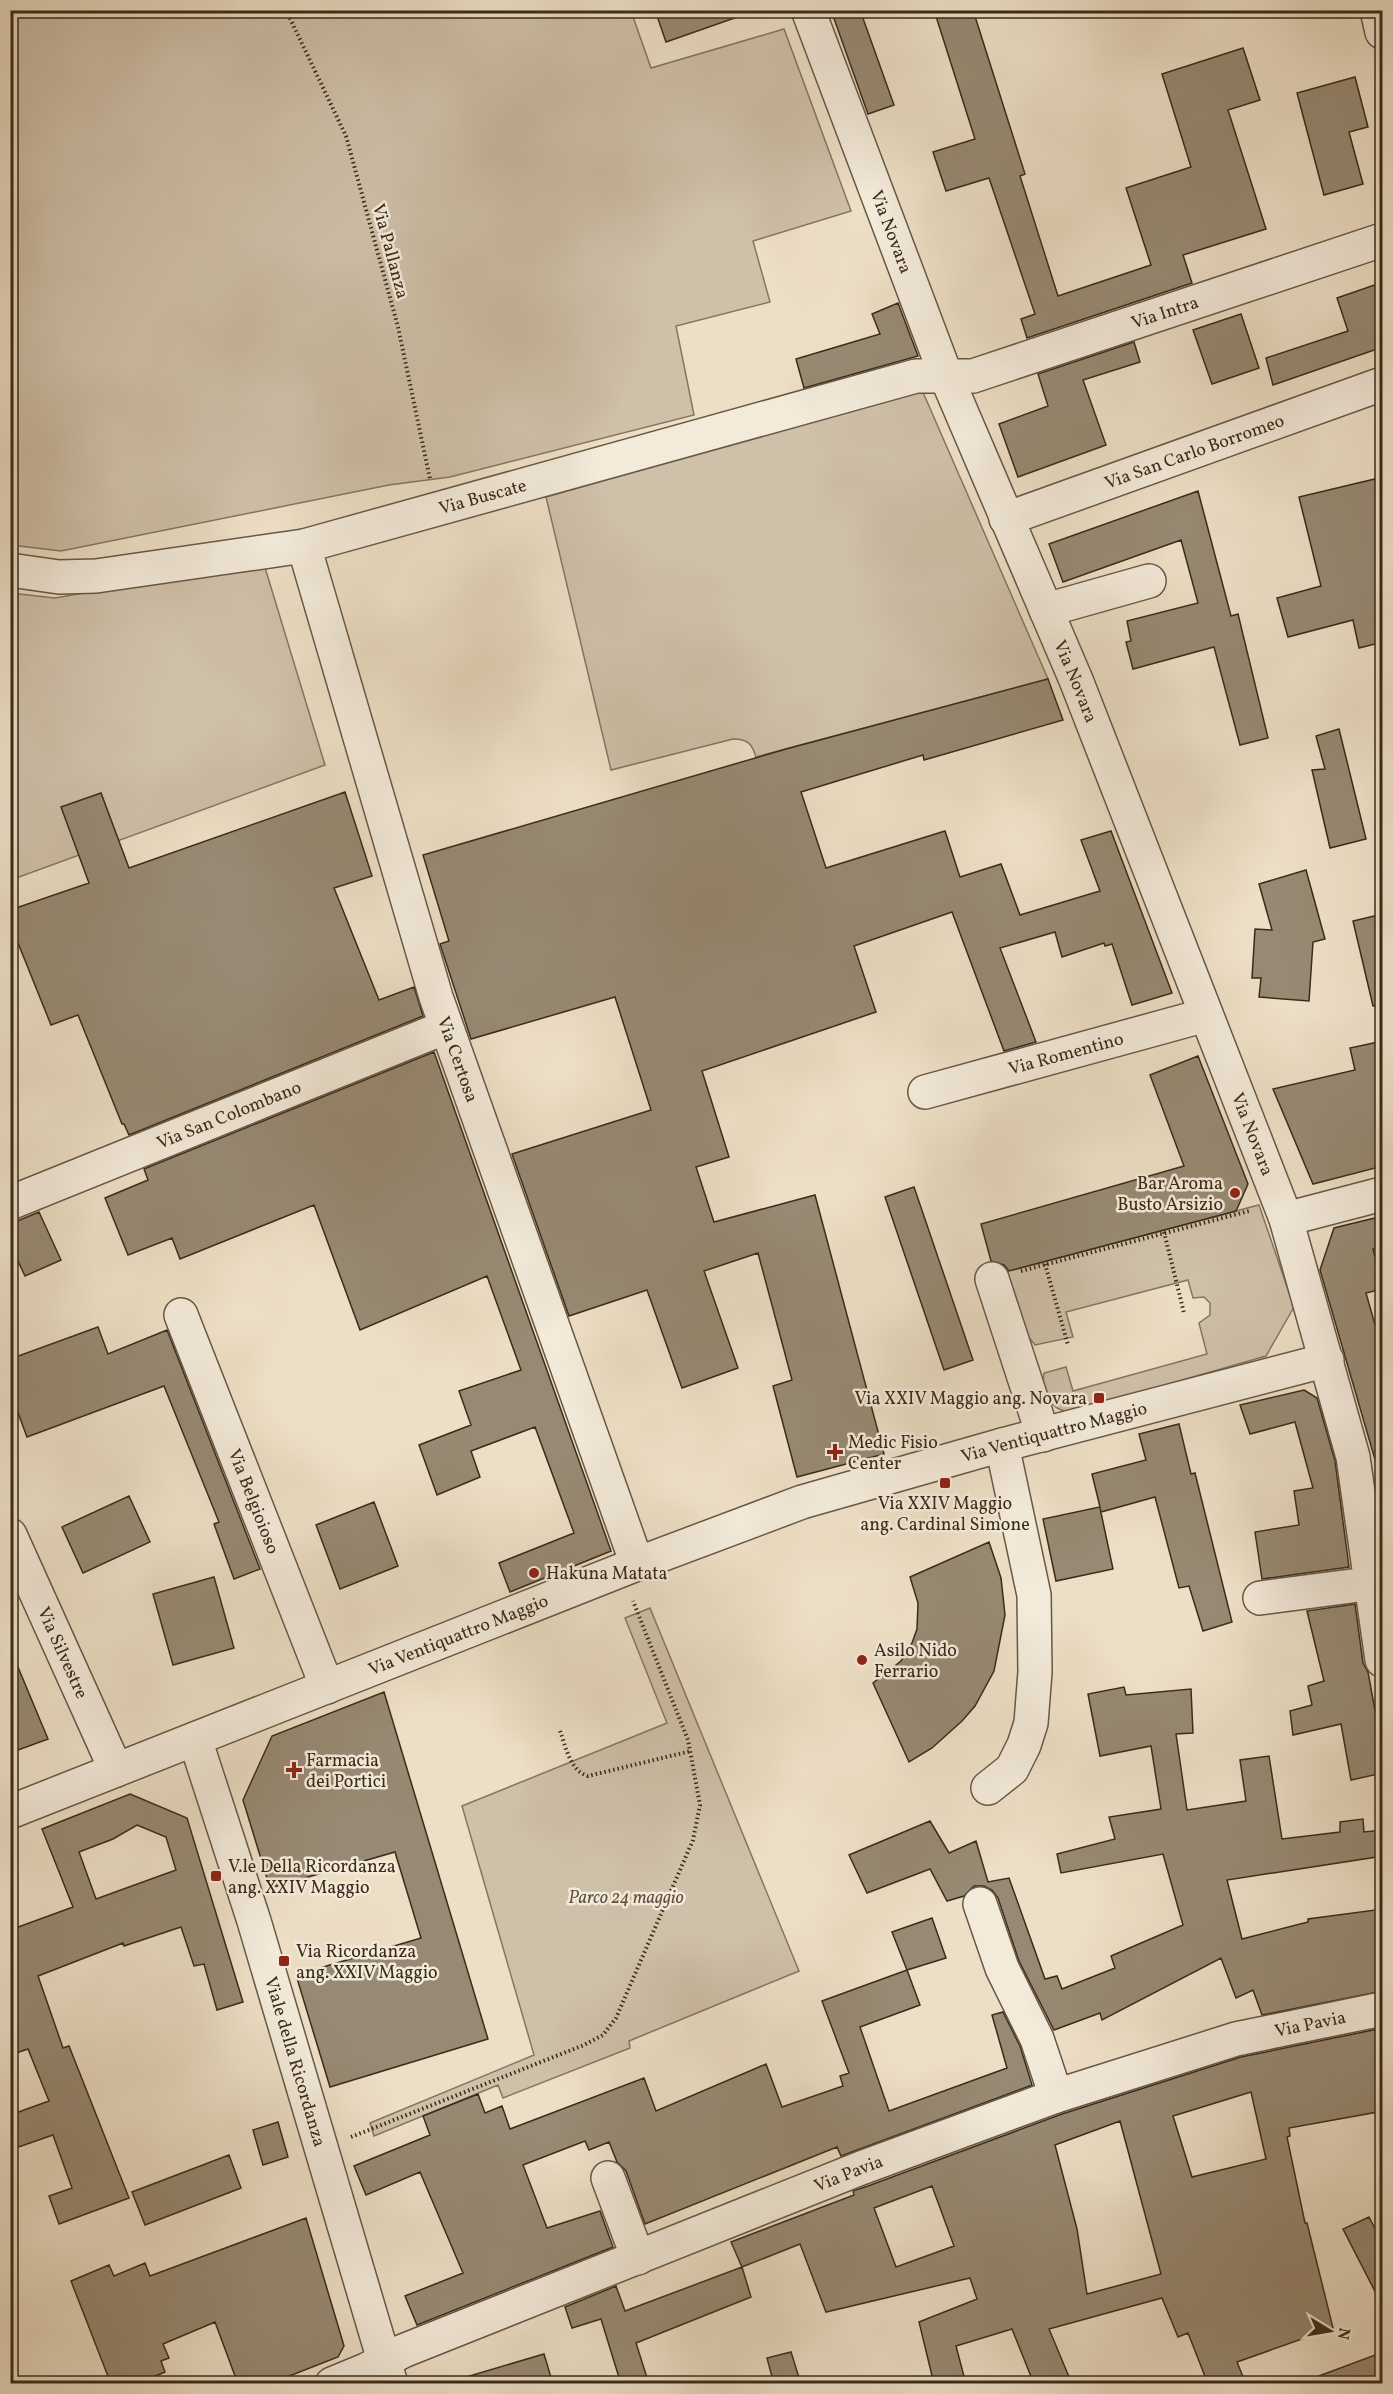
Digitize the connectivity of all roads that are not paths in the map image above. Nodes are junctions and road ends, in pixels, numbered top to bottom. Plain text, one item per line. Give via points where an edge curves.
1 (808, 10) edge
2 (1377, 10) edge
3 (1383, 32) edge
4 (1383, 240) edge
5 (946, 376) junction
6 (1383, 384) edge
7 (1006, 519) junction
8 (304, 546) junction
9 (10, 570) edge
10 (1149, 581) dead end
11 (1046, 610) junction
12 (1206, 1015) junction
13 (446, 1027) junction
14 (925, 1092) dead end
15 (1383, 1194) edge
16 (10, 1203) edge
17 (1286, 1220) junction
18 (992, 1279) road end
19 (181, 1315) dead end
20 (1327, 1360) junction
21 (1043, 1435) junction
22 (1002, 1445) junction
23 (10, 1535) edge
24 (637, 1564) junction
25 (1377, 1584) edge
26 (1260, 1598) dead end
27 (1383, 1660) edge
28 (327, 1687) junction
29 (195, 1739) junction
30 (116, 1770) junction
31 (988, 1788) dead end
32 (10, 1812) edge
33 (980, 1904) dead end
34 (1383, 2009) edge
35 (1056, 2096) junction
36 (608, 2178) dead end
37 (638, 2258) junction
38 (387, 2372) edge
39 (332, 2384) edge

1 - 5 street, Via Novara
2 - 3 street
4 - 5 street, Via Intra via 973,376
5 - 7 street, Via Novara
5 - 8 street, Via Buscate via 916,376
6 - 7 street, Via San Carlo Borromeo
7 - 11 street, Via Novara
8 - 9 street, Via Buscate via 96,576 59,577
8 - 13 street, Via Certosa
10 - 11 street
11 - 12 street, Via Novara
12 - 14 street, Via Romentino
12 - 17 street, Via Novara
13 - 16 street, Via San Colombano
13 - 24 street, Via Certosa
15 - 17 street
17 - 20 street, Via Novara
18 - 21 street
19 - 28 street, Via Belgioioso
20 - 21 street, Via Ventiquattro Maggio
20 - 25 street, Via Novara via 1354,1464
21 - 22 street, Via Ventiquattro Maggio
22 - 24 street, Via Ventiquattro Maggio via 802,1502
22 - 31 street via 1035,1595 1035,1672 1031,1723 1024,1745 1012,1769
23 - 30 street, Via Silvestre
24 - 28 street, Via Ventiquattro Maggio
25 - 26 street
25 - 27 street, Via Novara
28 - 29 street, Via Ventiquattro Maggio
29 - 30 street, Via Ventiquattro Maggio
29 - 38 street, Viale della Ricordanza via 254,1921
30 - 32 street, Via Ventiquattro Maggio
33 - 35 street via 1002,1968 1037,2039
34 - 35 street, Via Pavia via 1236,2039
35 - 37 street, Via Pavia via 861,2168
36 - 37 street
37 - 38 street, Via Pavia via 410,2348
38 - 39 street, Via Pavia

